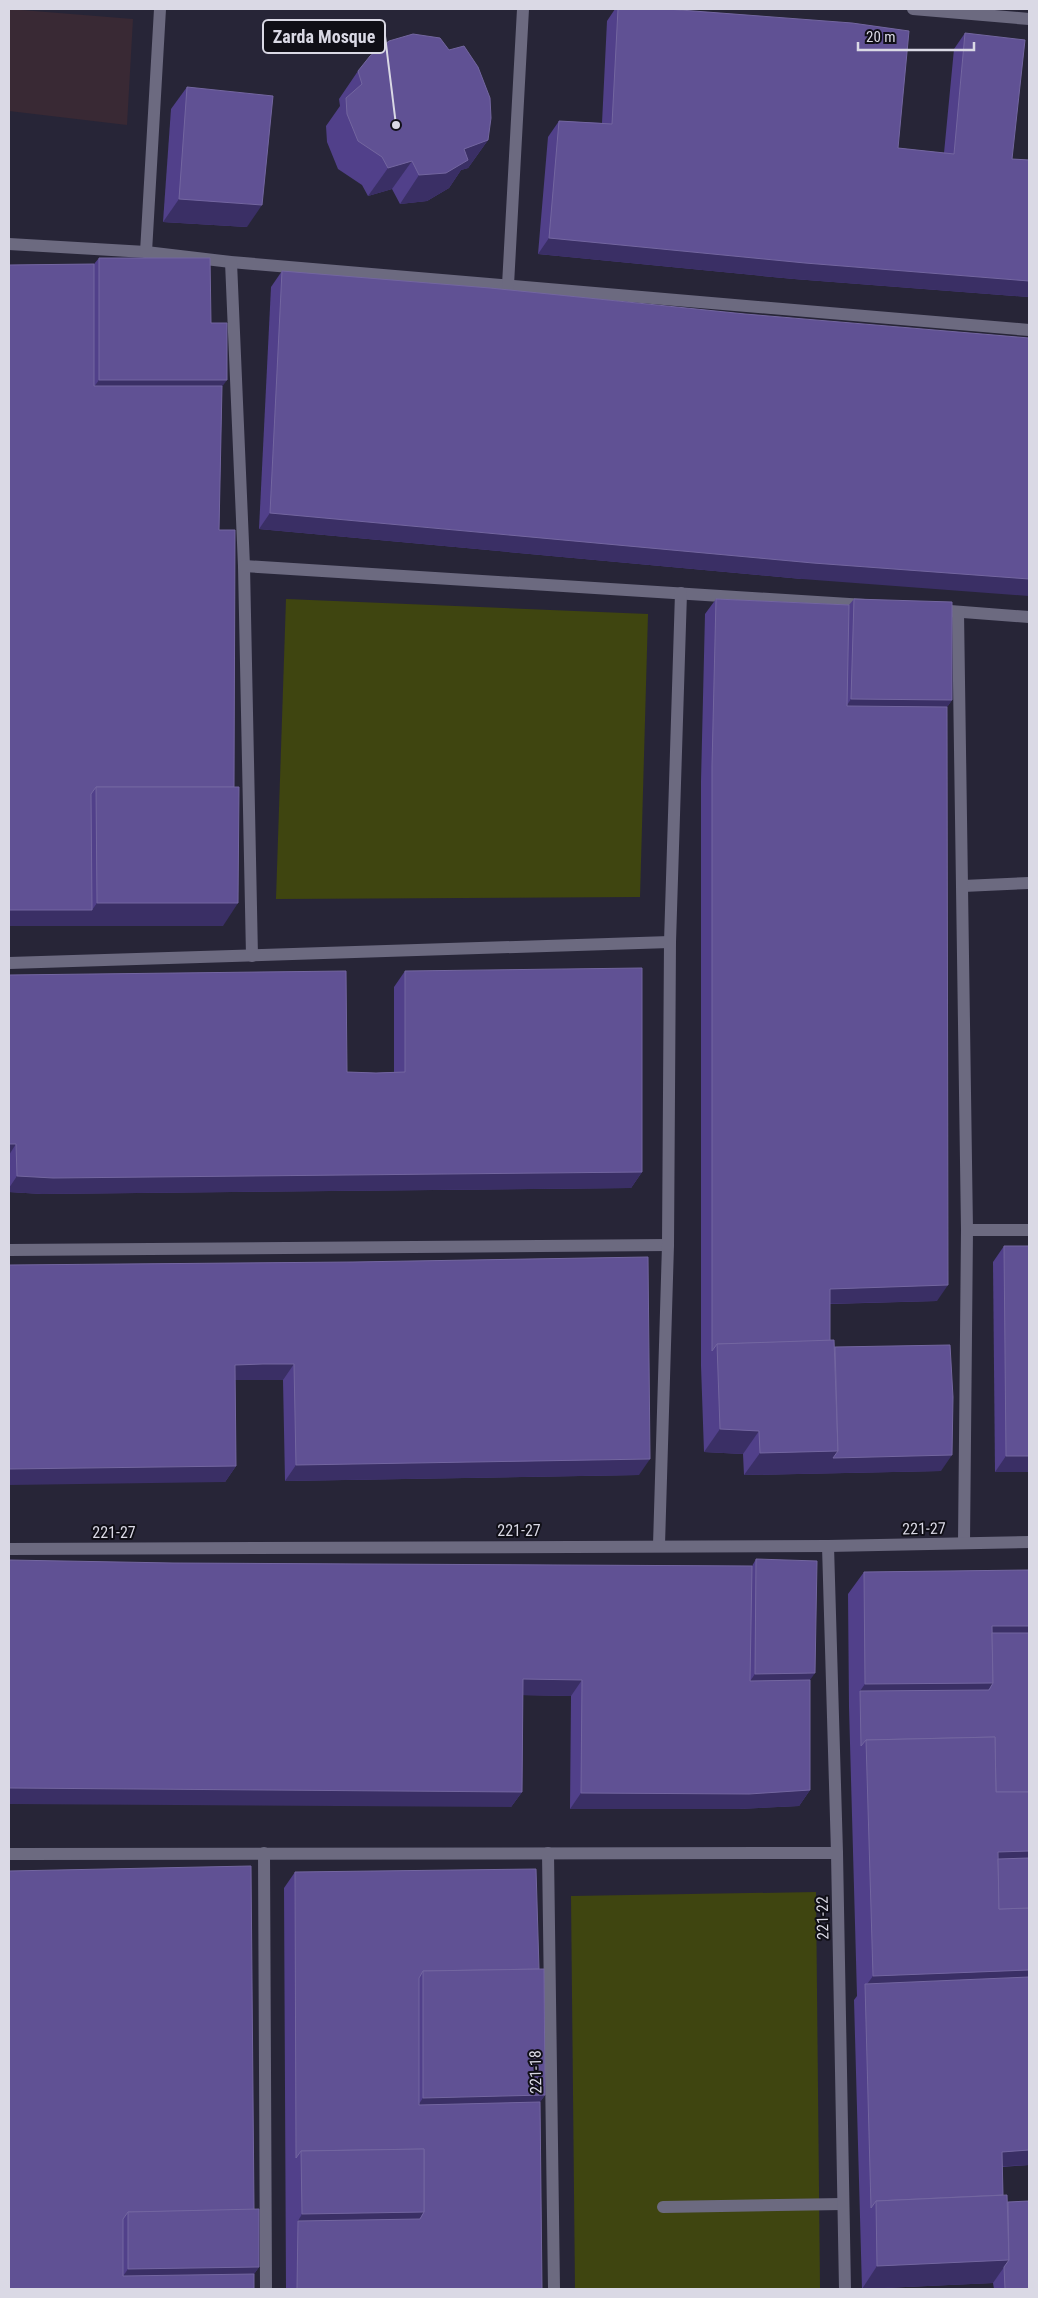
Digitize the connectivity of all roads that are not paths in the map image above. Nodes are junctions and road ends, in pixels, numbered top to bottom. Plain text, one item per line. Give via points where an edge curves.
1 (160, 9) edge
2 (523, 9) edge
3 (913, 9) edge
4 (1029, 19) edge
5 (9, 244) edge
6 (146, 252) junction
7 (231, 262) junction
8 (508, 285) junction
9 (1029, 330) edge
10 (244, 566) junction
11 (681, 593) junction
12 (879, 606) edge
13 (938, 610) edge
14 (958, 612) junction
15 (1029, 617) edge
16 (1029, 883) edge
17 (963, 886) junction
18 (670, 942) junction
19 (252, 956) junction
20 (9, 962) edge
21 (967, 1230) junction
22 (1029, 1230) edge
23 (668, 1245) junction
24 (9, 1250) edge
25 (1029, 1542) edge
26 (964, 1543) junction
27 (659, 1545) junction
28 (828, 1546) junction
29 (9, 1549) edge
30 (264, 1853) junction
31 (548, 1853) junction
32 (837, 1853) junction
33 (9, 1854) edge
34 (843, 2204) junction
35 (663, 2207) dead end
36 (266, 2289) edge
37 (554, 2289) edge
38 (845, 2289) edge

1 - 6 street
2 - 8 street
3 - 4 street
5 - 6 street
6 - 7 street
7 - 8 street
7 - 10 street
8 - 9 street
10 - 11 street
10 - 19 street
11 - 12 street
11 - 18 street
13 - 14 street
14 - 15 street
14 - 17 street
16 - 17 street
17 - 21 street
18 - 19 street
18 - 23 street
19 - 20 street
21 - 22 street
21 - 26 street
23 - 24 street
23 - 27 street
25 - 26 street, 221-27
26 - 28 street, 221-27
27 - 28 street, 221-27
27 - 29 street, 221-27
28 - 32 street, 221-22
30 - 31 street
30 - 33 street
30 - 36 street
31 - 32 street
31 - 37 street, 221-18
32 - 34 street, 221-22
34 - 35 street
34 - 38 street, 221-22

